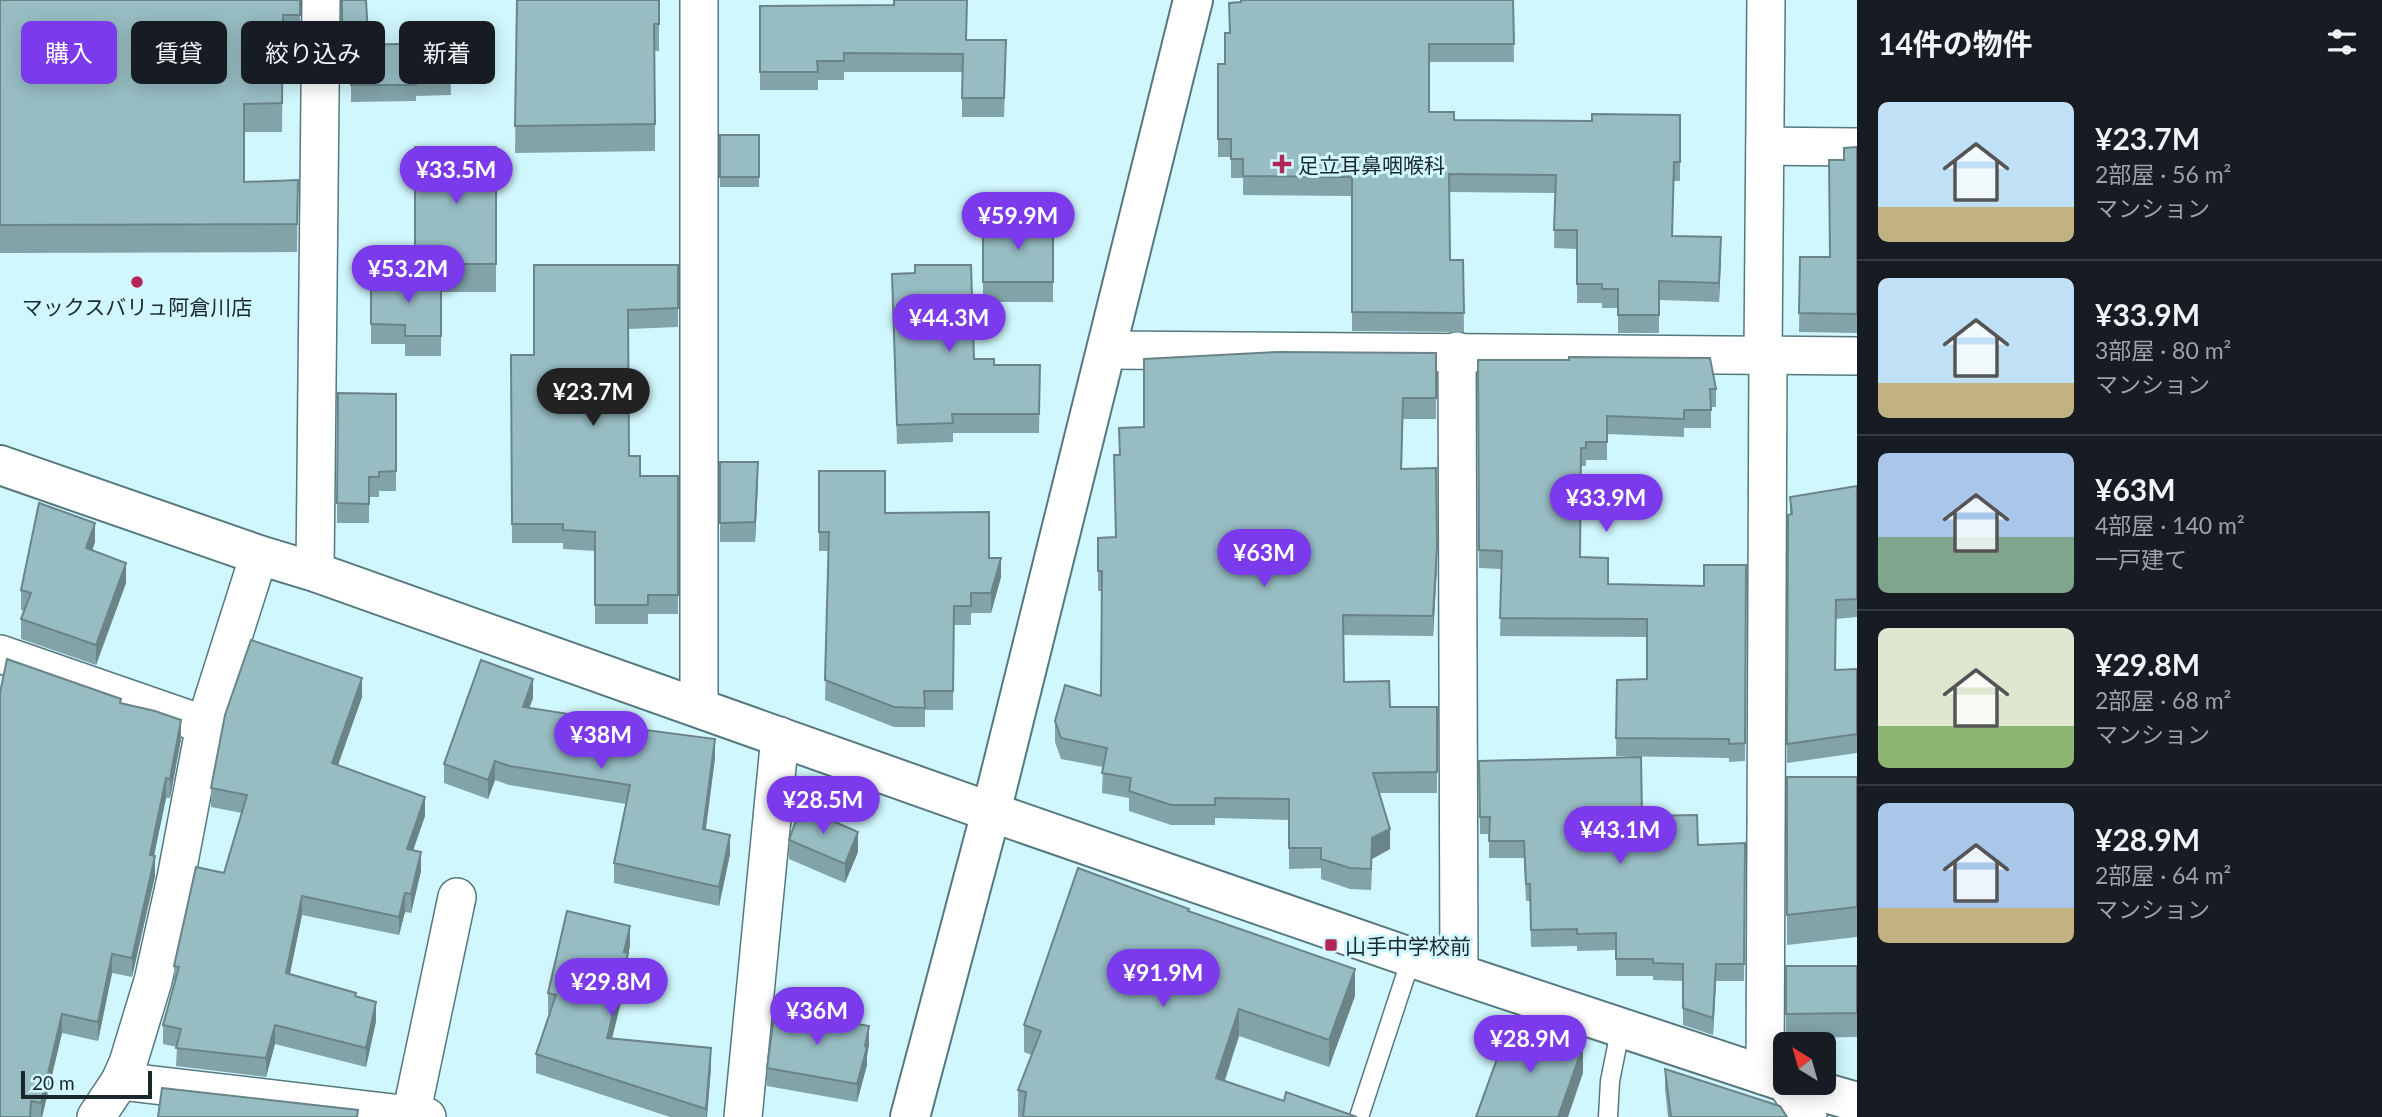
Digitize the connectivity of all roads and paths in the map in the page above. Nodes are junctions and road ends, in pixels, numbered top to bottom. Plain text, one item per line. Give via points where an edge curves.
1 (320, 0) edge
2 (699, 0) edge
3 (1193, 0) edge
4 (1766, 0) edge
5 (1765, 146) junction
6 (1857, 147) edge
7 (1107, 350) junction
8 (1457, 351) junction
9 (1766, 355) junction
10 (1857, 356) edge
11 (0, 464) edge
12 (259, 555) junction
13 (315, 572) junction
14 (0, 654) edge
15 (699, 708) junction
16 (205, 725) junction
17 (780, 736) junction
18 (990, 812) junction
19 (457, 897) dead end
20 (1412, 956) junction
21 (1460, 974) junction
22 (1621, 1026) junction
23 (1782, 1032) edge
24 (1773, 1078) edge
25 (120, 1081) junction
26 (1793, 1096) edge
27 (1836, 1096) edge
28 (1857, 1102) edge
29 (419, 1116) edge
30 (96, 1117) edge
31 (743, 1117) edge
32 (910, 1117) edge
33 (1359, 1117) edge
34 (1608, 1117) edge
35 (1808, 1117) edge

1 - 13 street
2 - 15 street
3 - 7 street
4 - 5 street
5 - 6 street
5 - 9 street
7 - 8 street
7 - 18 street
8 - 9 street
8 - 21 street
9 - 10 street
9 - 23 street
11 - 12 street
12 - 13 street
12 - 16 street
13 - 15 street
14 - 16 street
15 - 17 street
16 - 25 street via 153,981
17 - 18 street
17 - 31 street
18 - 20 street
18 - 32 street
19 - 29 street
20 - 21 street
20 - 33 lane
21 - 22 street
22 - 24 street
22 - 34 lane
25 - 29 street
25 - 30 street
26 - 35 street
27 - 28 street

